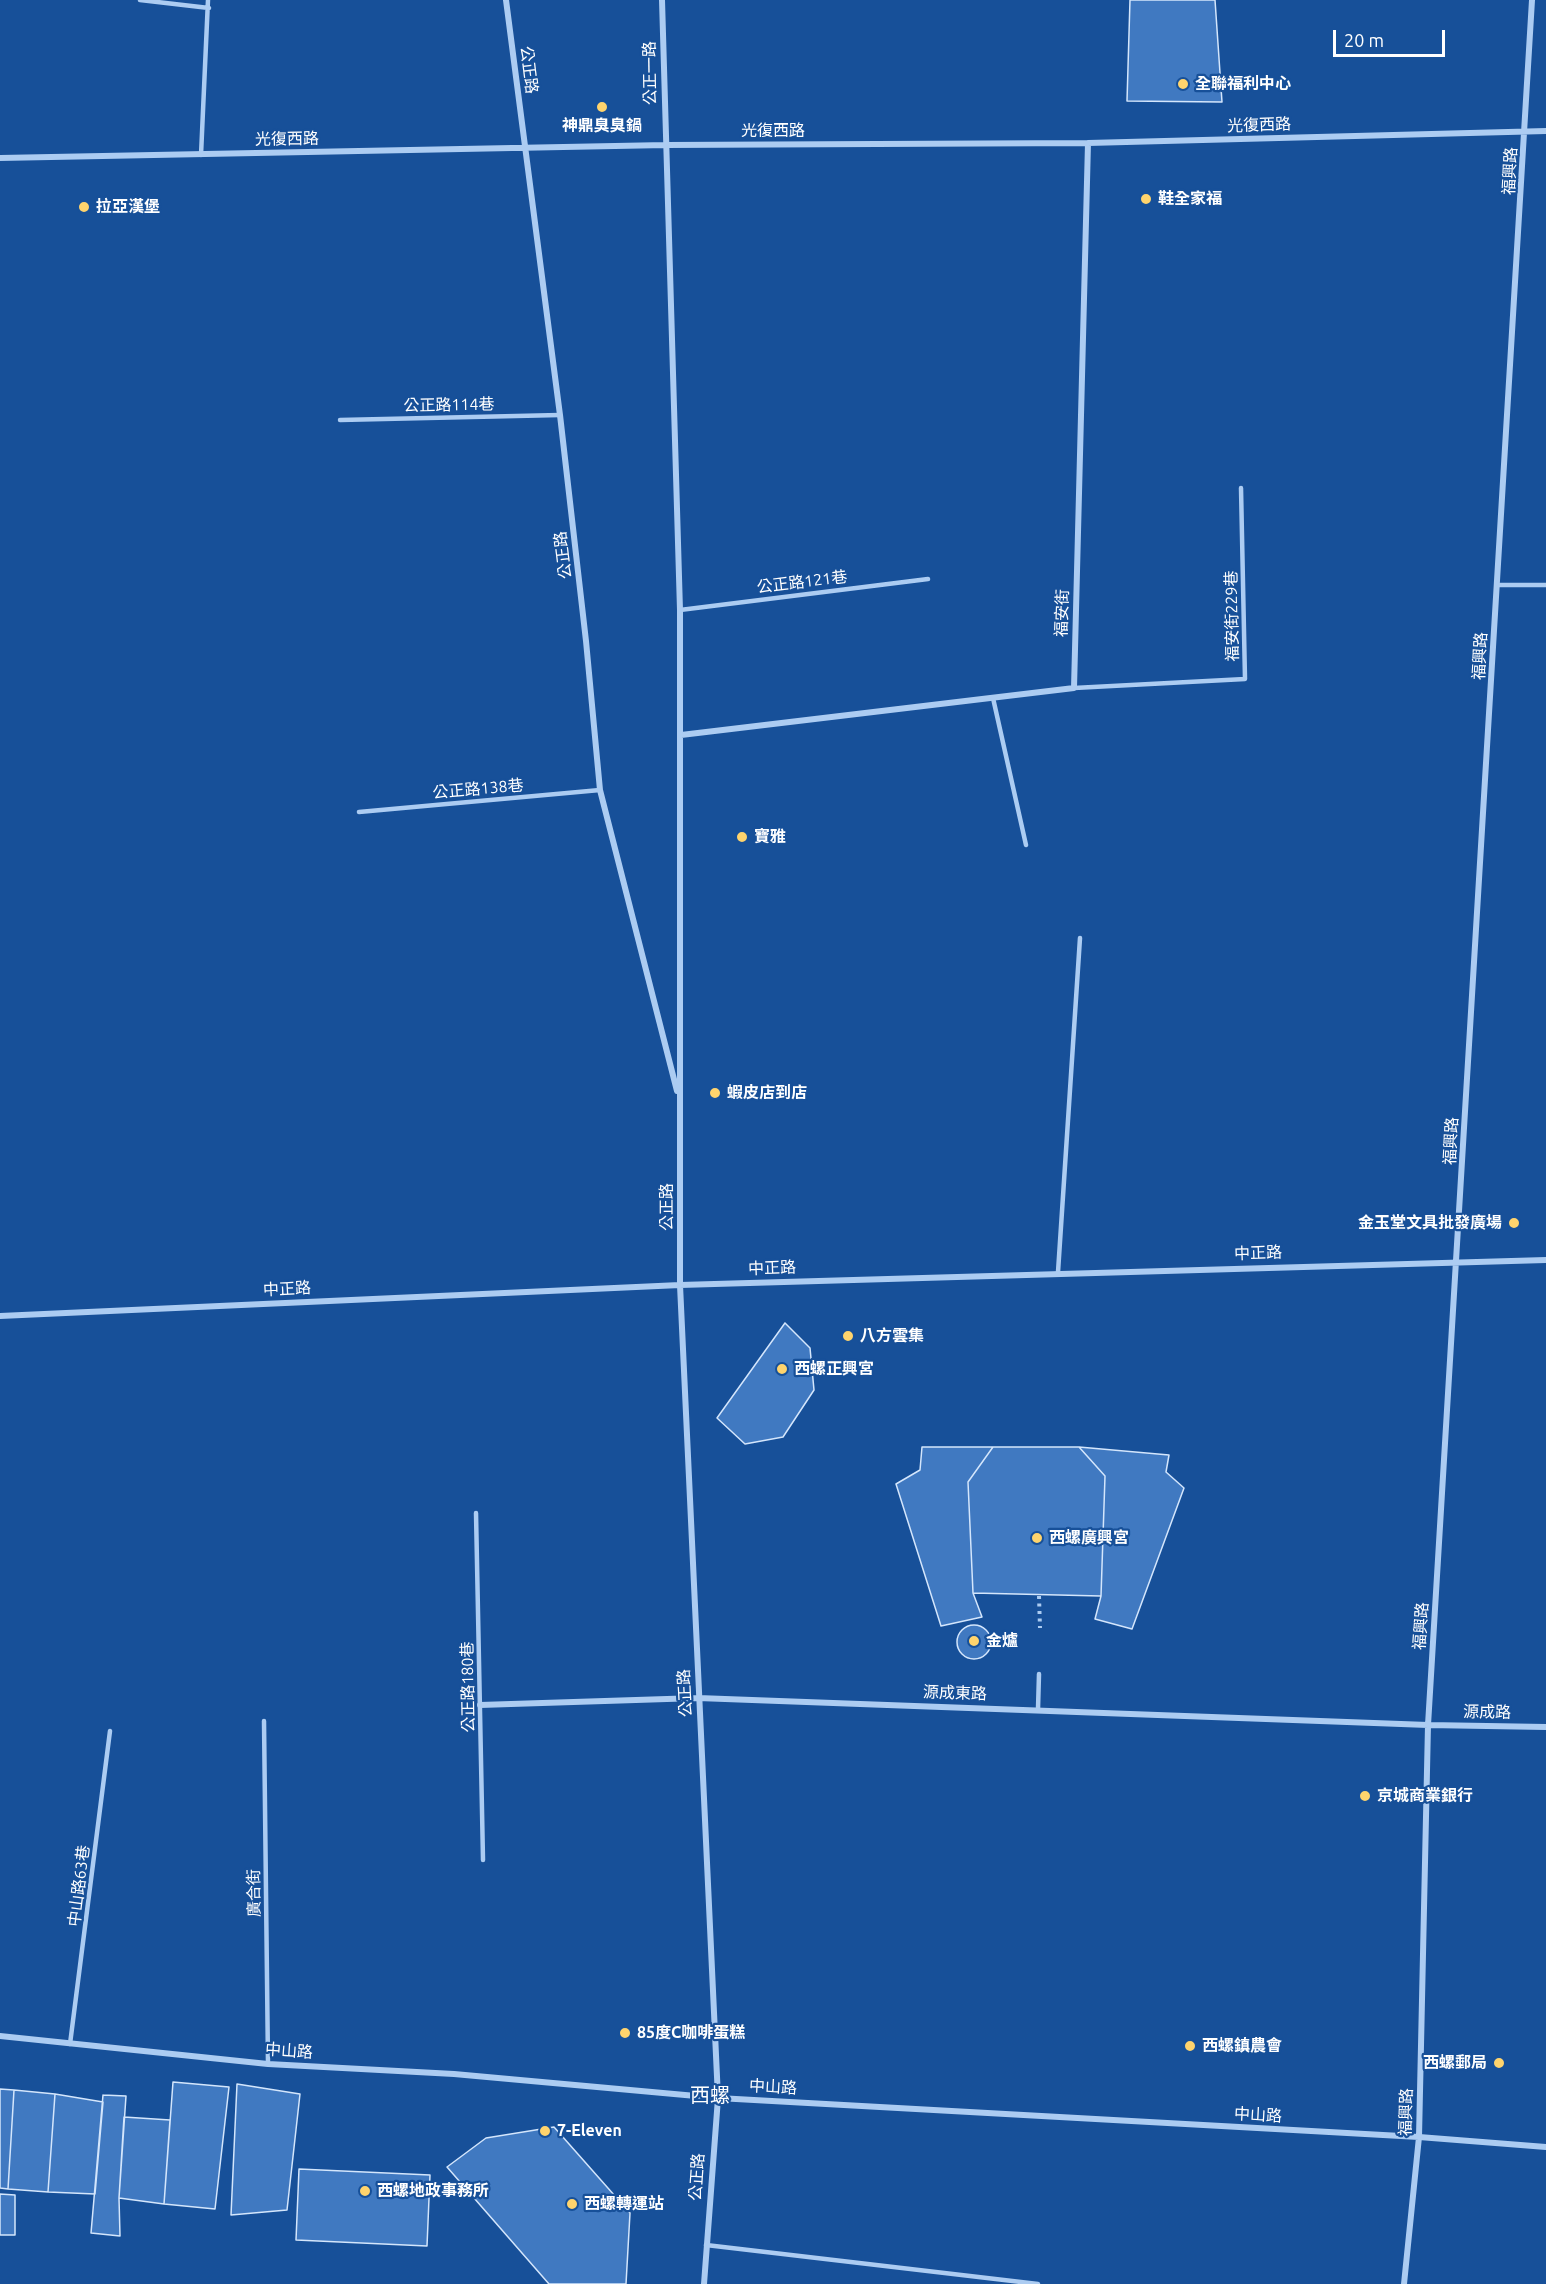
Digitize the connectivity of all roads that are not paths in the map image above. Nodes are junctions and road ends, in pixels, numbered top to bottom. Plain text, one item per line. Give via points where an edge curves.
1 (140, 0) edge
2 (208, 0) edge
3 (506, 0) edge
4 (662, 0) edge
5 (1532, 0) edge
6 (209, 8) junction
7 (1546, 130) edge
8 (1526, 131) junction
9 (1088, 143) junction
10 (666, 145) junction
11 (525, 148) junction
12 (201, 155) junction
13 (0, 159) edge
14 (560, 415) junction
15 (340, 420) dead end
16 (1241, 488) dead end
17 (928, 579) dead end
18 (1498, 585) junction
19 (1546, 585) edge
20 (680, 610) junction
21 (1074, 688) junction
22 (993, 698) junction
23 (681, 735) junction
24 (600, 790) junction
25 (359, 812) dead end
26 (1026, 845) dead end
27 (1080, 938) dead end
28 (680, 1101) junction
29 (1546, 1260) edge
30 (1458, 1261) junction
31 (1058, 1272) junction
32 (680, 1285) junction
33 (0, 1316) edge
34 (476, 1514) dead end
35 (1039, 1674) dead end
36 (698, 1698) junction
37 (480, 1705) junction
38 (1038, 1709) junction
39 (264, 1722) dead end
40 (1428, 1725) junction
41 (1546, 1727) edge
42 (111, 1731) dead end
43 (483, 1860) dead end
44 (0, 2036) edge
45 (70, 2044) junction
46 (268, 2064) junction
47 (718, 2098) junction
48 (1419, 2137) junction
49 (1546, 2147) edge
50 (706, 2245) junction
51 (704, 2284) edge
52 (1038, 2284) edge
53 (1404, 2284) edge

1 - 6 lane
2 - 6 lane
3 - 11 street, 公正路
4 - 10 street, 公正一路
5 - 8 street, 福興路
6 - 12 lane
7 - 8 street, 光復西路
8 - 9 street, 光復西路
8 - 18 street, 福興路
9 - 10 street, 光復西路
9 - 21 street, 福安街
10 - 11 street, 光復西路
10 - 20 street, 公正路
11 - 12 street, 光復西路
11 - 14 street, 公正路
12 - 13 street, 光復西路
14 - 15 lane, 公正路114巷
14 - 24 street, 公正路
16 - 21 lane, 福安街229巷 via 1245,679
17 - 20 lane, 公正路121巷
18 - 19 lane
18 - 30 street, 福興路
20 - 23 street, 公正路
21 - 22 street
22 - 23 street
22 - 26 lane
23 - 28 street, 公正路
24 - 25 lane, 公正路138巷
24 - 28 street, 公正路
27 - 31 lane
28 - 32 street, 公正路
29 - 30 street, 中正路
30 - 31 street, 中正路
30 - 40 street, 福興路
31 - 32 street, 中正路
32 - 33 street, 中正路
32 - 36 street, 公正路
34 - 37 lane, 公正路180巷
35 - 38 lane
36 - 37 street, 源成東路
36 - 38 street, 源成東路
36 - 47 street, 公正路
37 - 43 lane, 公正路180巷
38 - 40 street, 源成東路
39 - 46 lane, 廣合街
40 - 41 street, 源成路
40 - 48 street, 福興路
42 - 45 lane, 中山路63巷
44 - 45 street, 中山路
45 - 46 street, 中山路
46 - 47 street, 中山路 via 454,2074
47 - 48 street, 中山路
47 - 50 street, 公正路
48 - 49 street, 中山路
48 - 53 street, 福興路
50 - 51 street, 公正路
50 - 52 lane

